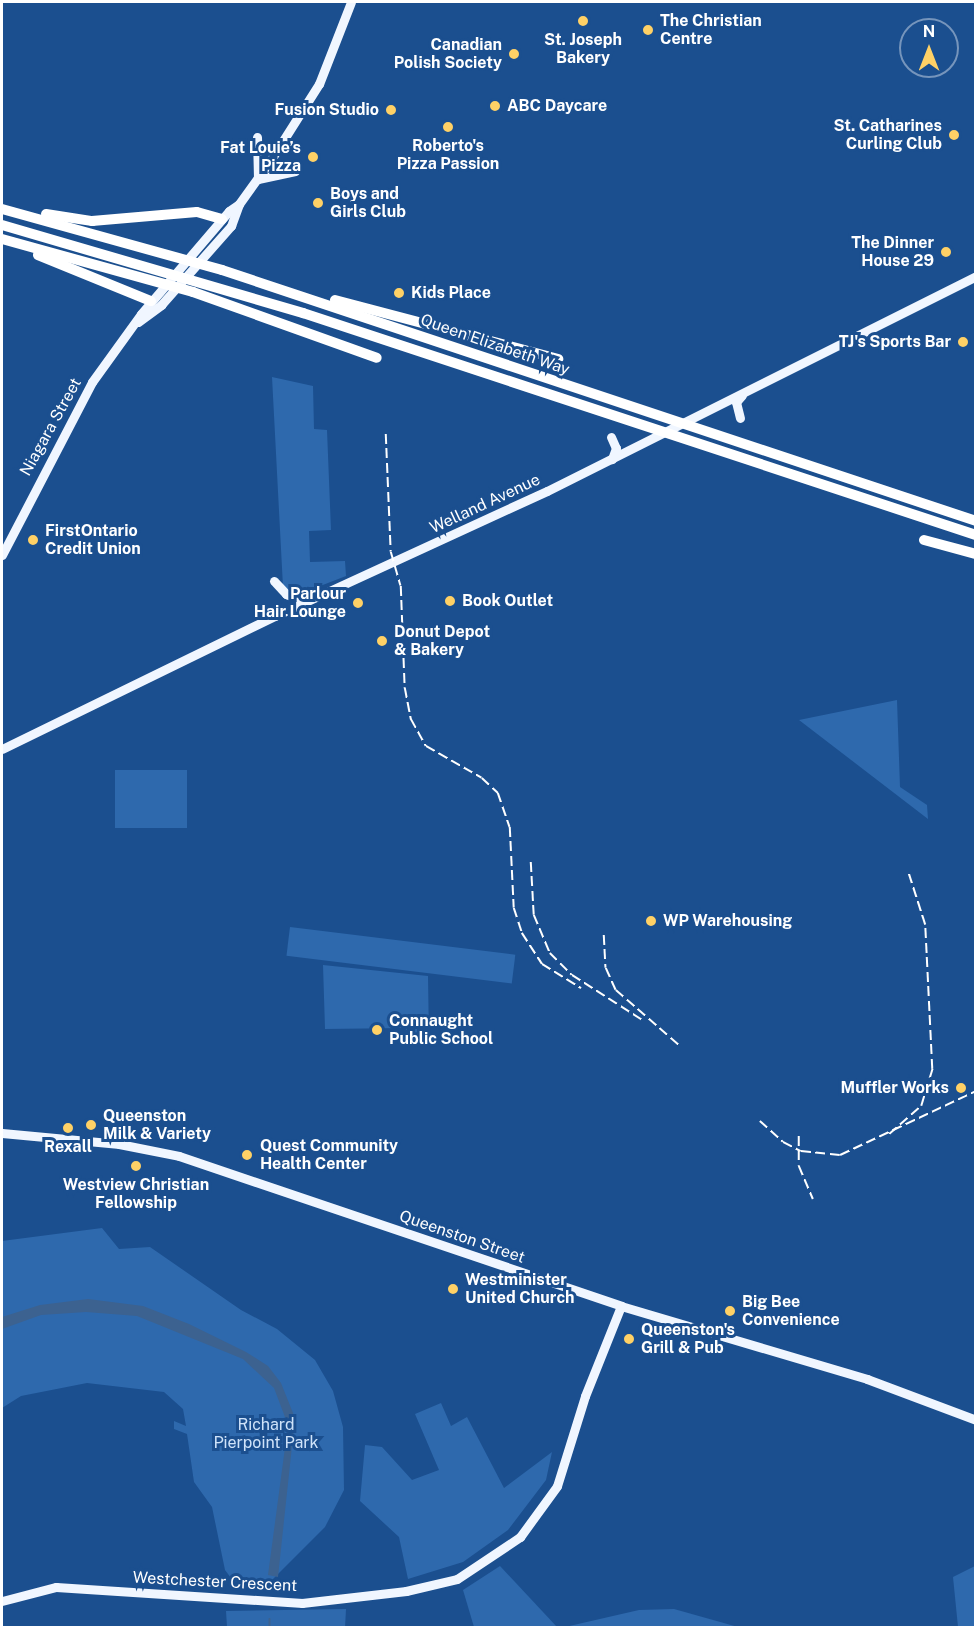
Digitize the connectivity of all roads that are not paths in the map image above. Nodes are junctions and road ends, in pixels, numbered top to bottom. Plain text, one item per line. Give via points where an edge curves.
1 (351, 2) edge
2 (257, 137) dead end
3 (295, 171) dead end
4 (258, 179) junction
5 (2, 203) edge
6 (239, 204) junction
7 (2, 209) edge
8 (222, 219) junction
9 (2, 225) edge
10 (2, 240) edge
11 (975, 276) edge
12 (260, 283) junction
13 (157, 300) junction
14 (377, 358) dead end
15 (558, 359) dead end
16 (741, 395) junction
17 (740, 418) dead end
18 (611, 437) dead end
19 (612, 459) junction
20 (975, 521) edge
21 (975, 535) edge
22 (924, 540) dead end
23 (975, 554) edge
24 (2, 555) edge
25 (274, 581) dead end
26 (307, 602) junction
27 (2, 749) edge
28 (2, 1133) edge
29 (621, 1306) junction
30 (975, 1420) edge
31 (2, 1601) edge

1 - 4 main road, Niagara Street via 319,84
2 - 4 main road
3 - 4 main road
4 - 6 main road, Niagara Street
5 - 8 highway via 92,221 167,212 196,212
6 - 8 main road, Niagara Street
6 - 13 main road, Niagara Street via 237,218 220,238 168,297
7 - 12 highway, Queen Elizabeth Way
8 - 13 main road, Niagara Street
9 - 21 highway, Queen Elizabeth Way via 211,284
10 - 13 highway
10 - 14 highway via 194,292
11 - 16 main road, Welland Avenue
12 - 15 highway
12 - 20 highway, Queen Elizabeth Way
13 - 24 main road, Niagara Street via 72,415
16 - 17 main road via 736,402
16 - 19 main road, Welland Avenue
18 - 19 main road via 616,447
19 - 26 main road, Welland Avenue
22 - 23 highway
25 - 26 main road via 285,594
26 - 27 main road, Welland Avenue
28 - 29 main road, Queenston Street via 119,1144 179,1156
29 - 30 main road, Queenston Street via 821,1365
29 - 31 main road, Westchester Crescent via 585,1396 557,1486 520,1537 457,1579 406,1591 302,1603 56,1587

